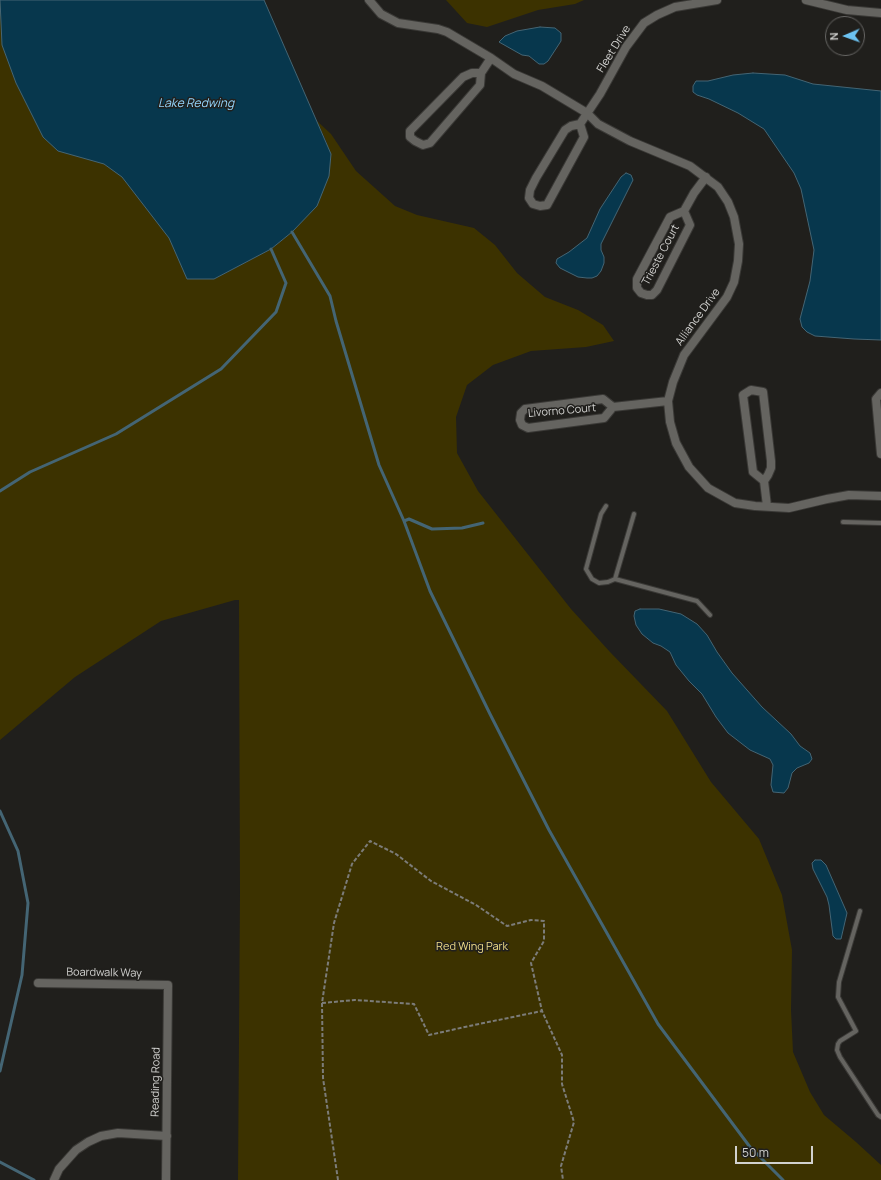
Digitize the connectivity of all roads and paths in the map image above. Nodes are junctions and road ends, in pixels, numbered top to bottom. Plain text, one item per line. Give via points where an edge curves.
1 (369, 0) edge
2 (717, 0) edge
3 (806, 0) edge
4 (881, 13) edge
5 (492, 58) junction
6 (481, 73) junction
7 (587, 113) junction
8 (580, 124) junction
9 (706, 177) junction
10 (684, 211) junction
11 (881, 393) edge
12 (668, 401) junction
13 (613, 407) junction
14 (881, 454) edge
15 (764, 480) junction
16 (881, 496) edge
17 (606, 506) dead end
18 (767, 506) junction
19 (634, 514) dead end
20 (843, 522) dead end
21 (881, 523) edge
22 (615, 579) junction
23 (710, 615) dead end
24 (860, 911) dead end
25 (38, 983) dead end
26 (168, 985) joint
27 (322, 1003) junction
28 (542, 1012) junction
29 (881, 1116) edge
30 (167, 1136) junction
31 (54, 1180) edge
32 (166, 1180) edge
33 (338, 1180) edge
34 (563, 1180) edge

1 - 5 street, Alliance Drive via 387,18 398,23 447,32
2 - 7 street, Fleet Drive via 675,6 644,23 626,47
3 - 4 street via 847,10
5 - 6 street
5 - 7 street, Alliance Drive via 514,74 542,86
6 - 6 street via 463,77 410,131 410,138 423,145 430,143 480,86
7 - 8 street, Fleet Drive
7 - 9 street, Alliance Drive via 598,124 611,131 690,166
8 - 8 street via 565,130 536,178 529,198 534,204 547,205 584,137
9 - 10 street, Trieste Court
9 - 12 street, Alliance Drive via 718,187 734,217 739,244 738,261 734,282 727,297 684,355
10 - 10 street, Trieste Court via 670,218 666,224 637,279 640,293 652,295 657,290 690,226
11 - 14 street via 876,399
12 - 13 street, Livorno Court
12 - 18 street, Alliance Drive via 676,443 697,477 708,488 735,502
13 - 13 street, Livorno Court via 603,399 525,409 520,420 522,425 528,428 604,418
15 - 15 street via 771,468 771,461 763,392 751,390 743,395 753,472
15 - 18 street
16 - 18 street, Alliance Drive via 849,495 789,508
17 - 22 lane via 601,514 586,568 592,579 599,583
19 - 22 lane
20 - 21 lane
22 - 23 lane via 697,601
24 - 29 lane via 838,982 838,997 856,1031 840,1041 837,1050
25 - 26 street, Boardwalk Way
26 - 30 street, Reading Road
27 - 28 path via 355,1000 414,1004 430,1035
27 - 28 path via 334,923 352,864 370,841 396,854 431,880 507,926 531,920 544,920 544,941 531,963
27 - 33 path via 323,1078
28 - 34 path via 562,1055 562,1084 574,1122 561,1166
30 - 31 street via 118,1133 101,1136 76,1150 59,1169
30 - 32 street, Reading Road

